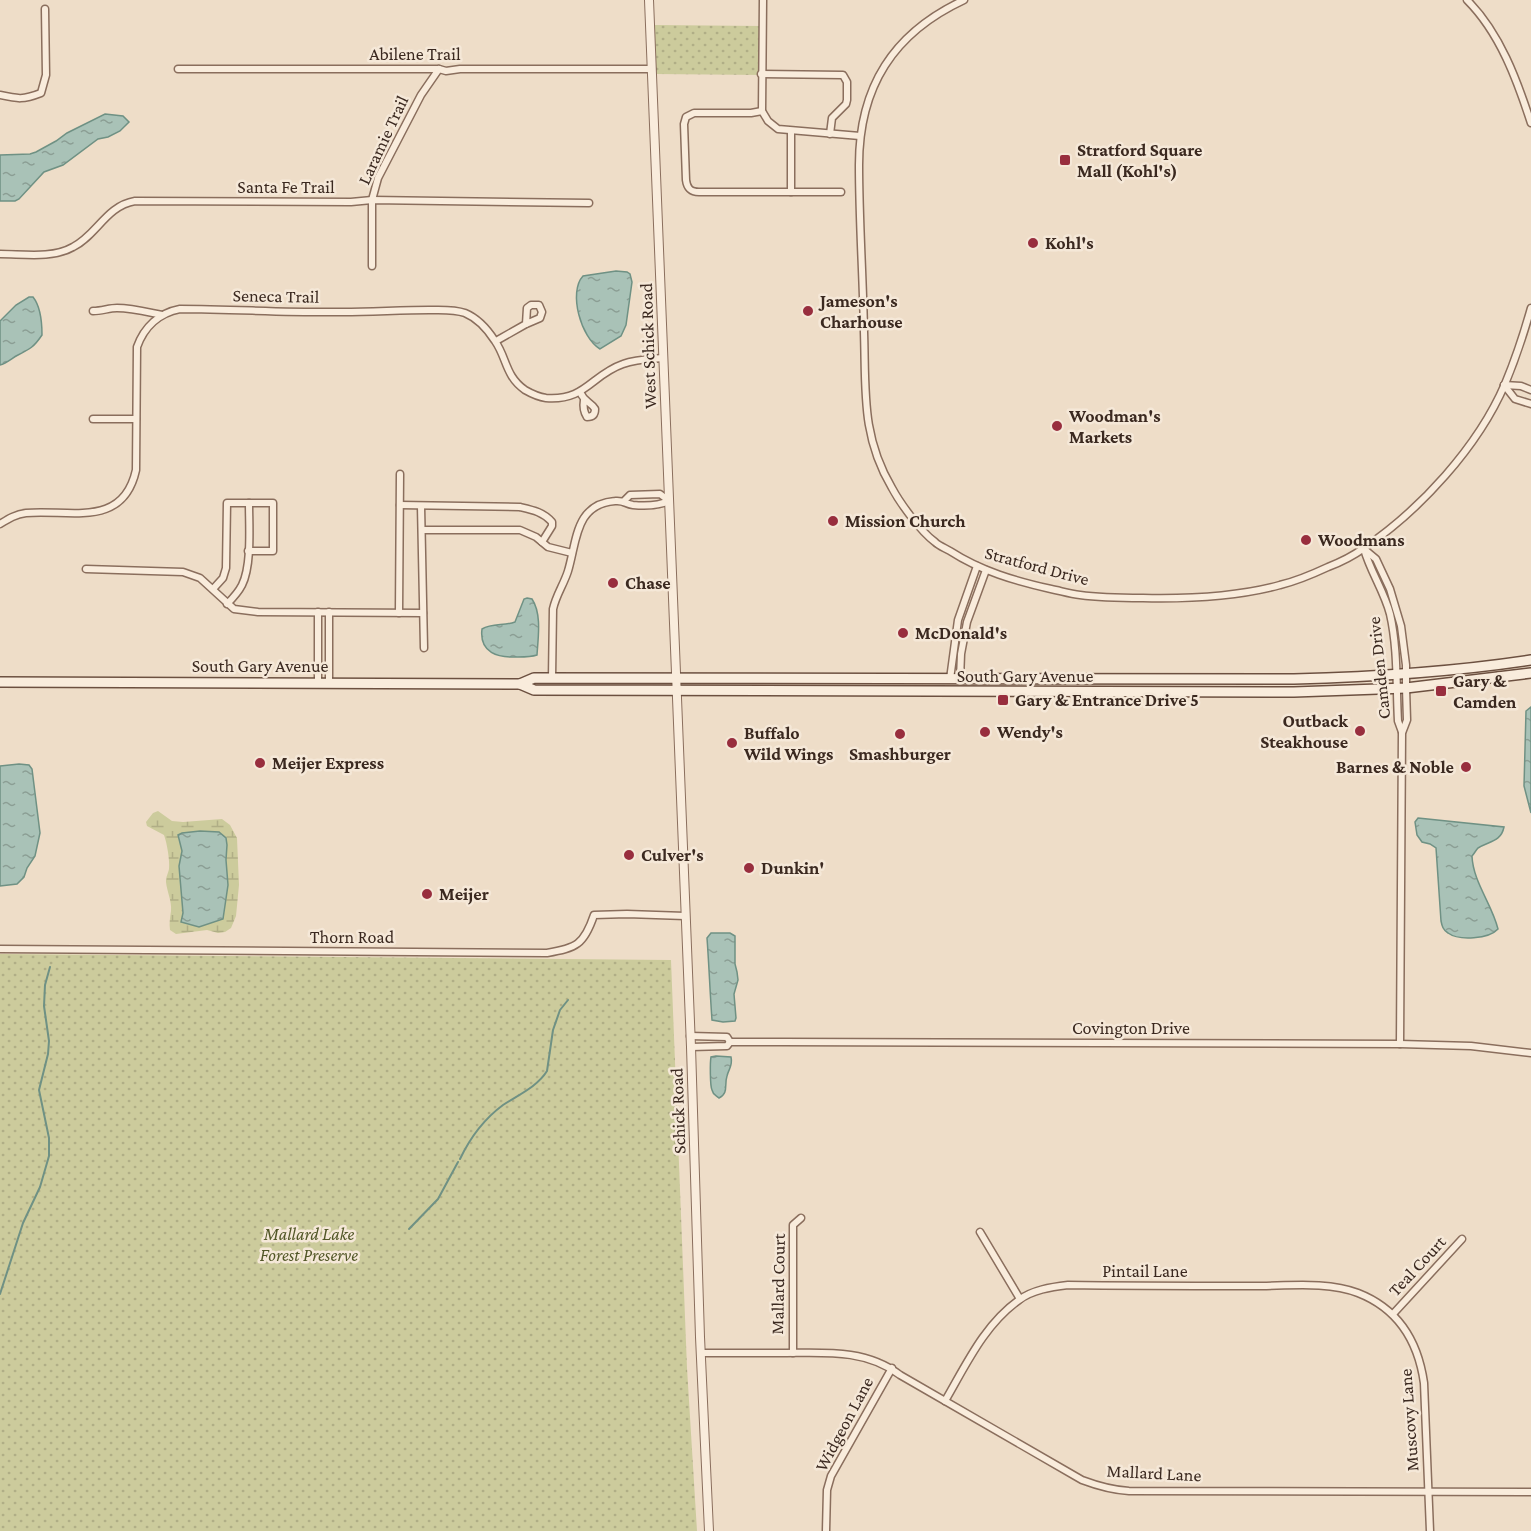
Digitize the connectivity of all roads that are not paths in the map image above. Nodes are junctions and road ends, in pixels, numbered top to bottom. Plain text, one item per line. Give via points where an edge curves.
1 (649, 0) edge
2 (763, 0) edge
3 (964, 0) edge
4 (1467, 0) edge
5 (45, 9) dead end
6 (178, 69) dead end
7 (439, 69) junction
8 (652, 69) junction
9 (762, 74) junction
10 (0, 95) edge
11 (1527, 101) edge
12 (762, 111) junction
13 (1531, 123) edge
14 (791, 131) junction
15 (830, 134) junction
16 (860, 136) junction
17 (791, 192) junction
18 (841, 192) dead end
19 (372, 200) junction
20 (589, 203) dead end
21 (0, 254) edge
22 (372, 266) dead end
23 (1531, 308) edge
24 (93, 311) dead end
25 (162, 315) junction
26 (526, 324) dead end
27 (496, 341) junction
28 (663, 358) junction
29 (1504, 385) junction
30 (1531, 390) edge
31 (580, 392) junction
32 (584, 400) dead end
33 (1531, 404) edge
34 (93, 419) dead end
35 (136, 419) junction
36 (400, 474) dead end
37 (624, 501) junction
38 (669, 501) junction
39 (249, 503) junction
40 (400, 505) junction
41 (421, 506) junction
42 (0, 524) edge
43 (422, 530) junction
44 (542, 542) junction
45 (1364, 549) junction
46 (248, 551) junction
47 (572, 553) junction
48 (977, 566) junction
49 (86, 569) dead end
50 (986, 570) junction
51 (213, 590) junction
52 (227, 604) junction
53 (318, 612) junction
54 (329, 612) junction
55 (399, 613) junction
56 (423, 613) junction
57 (424, 648) dead end
58 (1531, 660) edge
59 (1531, 673) edge
60 (1401, 675) junction
61 (676, 677) junction
62 (552, 678) junction
63 (950, 679) junction
64 (960, 679) junction
65 (0, 682) edge
66 (318, 683) junction
67 (329, 683) junction
68 (520, 684) junction
69 (1402, 688) junction
70 (676, 690) junction
71 (685, 916) junction
72 (0, 949) edge
73 (690, 1036) junction
74 (730, 1042) junction
75 (1400, 1044) junction
76 (691, 1047) junction
77 (1531, 1053) edge
78 (801, 1218) dead end
79 (980, 1232) dead end
80 (1462, 1239) dead end
81 (1020, 1299) junction
82 (1393, 1314) junction
83 (701, 1353) junction
84 (793, 1353) junction
85 (892, 1368) junction
86 (945, 1401) junction
87 (1429, 1491) junction
88 (1531, 1492) edge
89 (709, 1531) edge
90 (826, 1531) edge
91 (1430, 1531) edge

1 - 8 street, West Schick Road
2 - 9 street
3 - 16 street, Stratford Drive via 909,35 888,60 872,90
4 - 11 street via 1501,48
5 - 10 street via 46,75 41,93 28,99
6 - 7 street, Abilene Trail
7 - 8 street, Abilene Trail
7 - 19 street, Laramie Trail via 421,95 378,178
8 - 28 street, West Schick Road
9 - 12 street
9 - 15 street via 843,75 848,82 847,100 832,118
11 - 13 street
12 - 14 street via 773,127
12 - 17 street via 694,113 686,117 687,185 699,192
14 - 15 street
14 - 17 street
15 - 16 street
16 - 48 street, Stratford Drive via 865,386 871,437 883,472 903,506 934,542
17 - 18 street
19 - 20 street, Santa Fe Trail
19 - 21 street, Santa Fe Trail via 135,201 115,208 70,249 54,254
19 - 22 street, Laramie Trail
23 - 29 street, Stratford Drive
24 - 25 street via 116,308
25 - 27 street, Seneca Trail via 180,309 452,310 476,319
25 - 35 street via 143,332 137,347
26 - 27 street
27 - 31 street, Seneca Trail via 515,383 528,391 555,398
28 - 31 street, Seneca Trail via 622,364
28 - 38 street, West Schick Road
29 - 30 street
29 - 33 street via 1515,399
29 - 45 street, Stratford Drive via 1472,441 1438,484
31 - 32 street
34 - 35 street
35 - 42 street via 136,470 121,501 95,513 26,513
36 - 40 street
37 - 38 street via 661,505
37 - 38 street via 630,495 660,494
37 - 47 street via 595,506 575,536
38 - 61 street, West Schick Road
39 - 46 street
39 - 46 street via 273,503 273,551
39 - 51 street via 227,503 226,568 224,578
40 - 41 street
40 - 55 street
41 - 43 street
41 - 44 street via 520,507 536,511 552,522
43 - 44 street via 520,530
43 - 56 street
44 - 47 street
45 - 50 street, Stratford Drive via 1281,585 1174,598 1076,595
45 - 60 street, Camden Drive via 1389,611
46 - 52 street via 245,579
47 - 62 street via 553,609
48 - 50 street, Stratford Drive
48 - 63 street via 958,620
49 - 51 street via 183,572 200,578
50 - 64 street via 967,622
51 - 52 street
52 - 53 street via 234,609 258,612
53 - 54 street
53 - 66 street
54 - 55 street
54 - 67 street
55 - 56 street
56 - 57 street
58 - 60 main road, South Gary Avenue
59 - 69 main road, South Gary Avenue
60 - 64 main road, South Gary Avenue via 1294,680
60 - 69 street, Camden Drive
61 - 62 main road, South Gary Avenue
61 - 63 main road, South Gary Avenue
61 - 70 street, West Schick Road
62 - 68 main road, South Gary Avenue via 534,678
63 - 64 main road, South Gary Avenue
65 - 66 main road, South Gary Avenue
66 - 67 main road, South Gary Avenue
67 - 68 main road, South Gary Avenue
68 - 70 main road, South Gary Avenue via 534,690
69 - 70 main road, South Gary Avenue via 1287,693
69 - 75 street, Camden Drive via 1407,720 1402,733
70 - 71 street, Schick Road
71 - 72 street, Thorn Road via 594,915 589,931 575,947 547,953
71 - 73 street, Schick Road
73 - 74 street, Covington Drive via 728,1037
73 - 76 street, Schick Road
74 - 75 street, Covington Drive
74 - 76 street, Covington Drive via 727,1046
75 - 77 street, Covington Drive
76 - 83 street, Schick Road
78 - 84 street, Mallard Court via 793,1225
79 - 81 street
80 - 82 street, Teal Court
81 - 82 street, Pintail Lane via 1045,1289 1068,1286 1322,1286 1358,1293
81 - 86 street, Pintail Lane via 989,1328
82 - 87 street, Muscovy Lane via 1412,1340 1421,1365
83 - 84 street, Mallard Lane
83 - 89 street, Schick Road
84 - 85 street, Mallard Lane via 844,1353
85 - 86 street, Mallard Lane
85 - 90 street, Widgeon Lane via 831,1476
86 - 87 street, Mallard Lane via 1082,1480 1113,1490
87 - 88 street, Mallard Lane
87 - 91 street, Muscovy Lane

